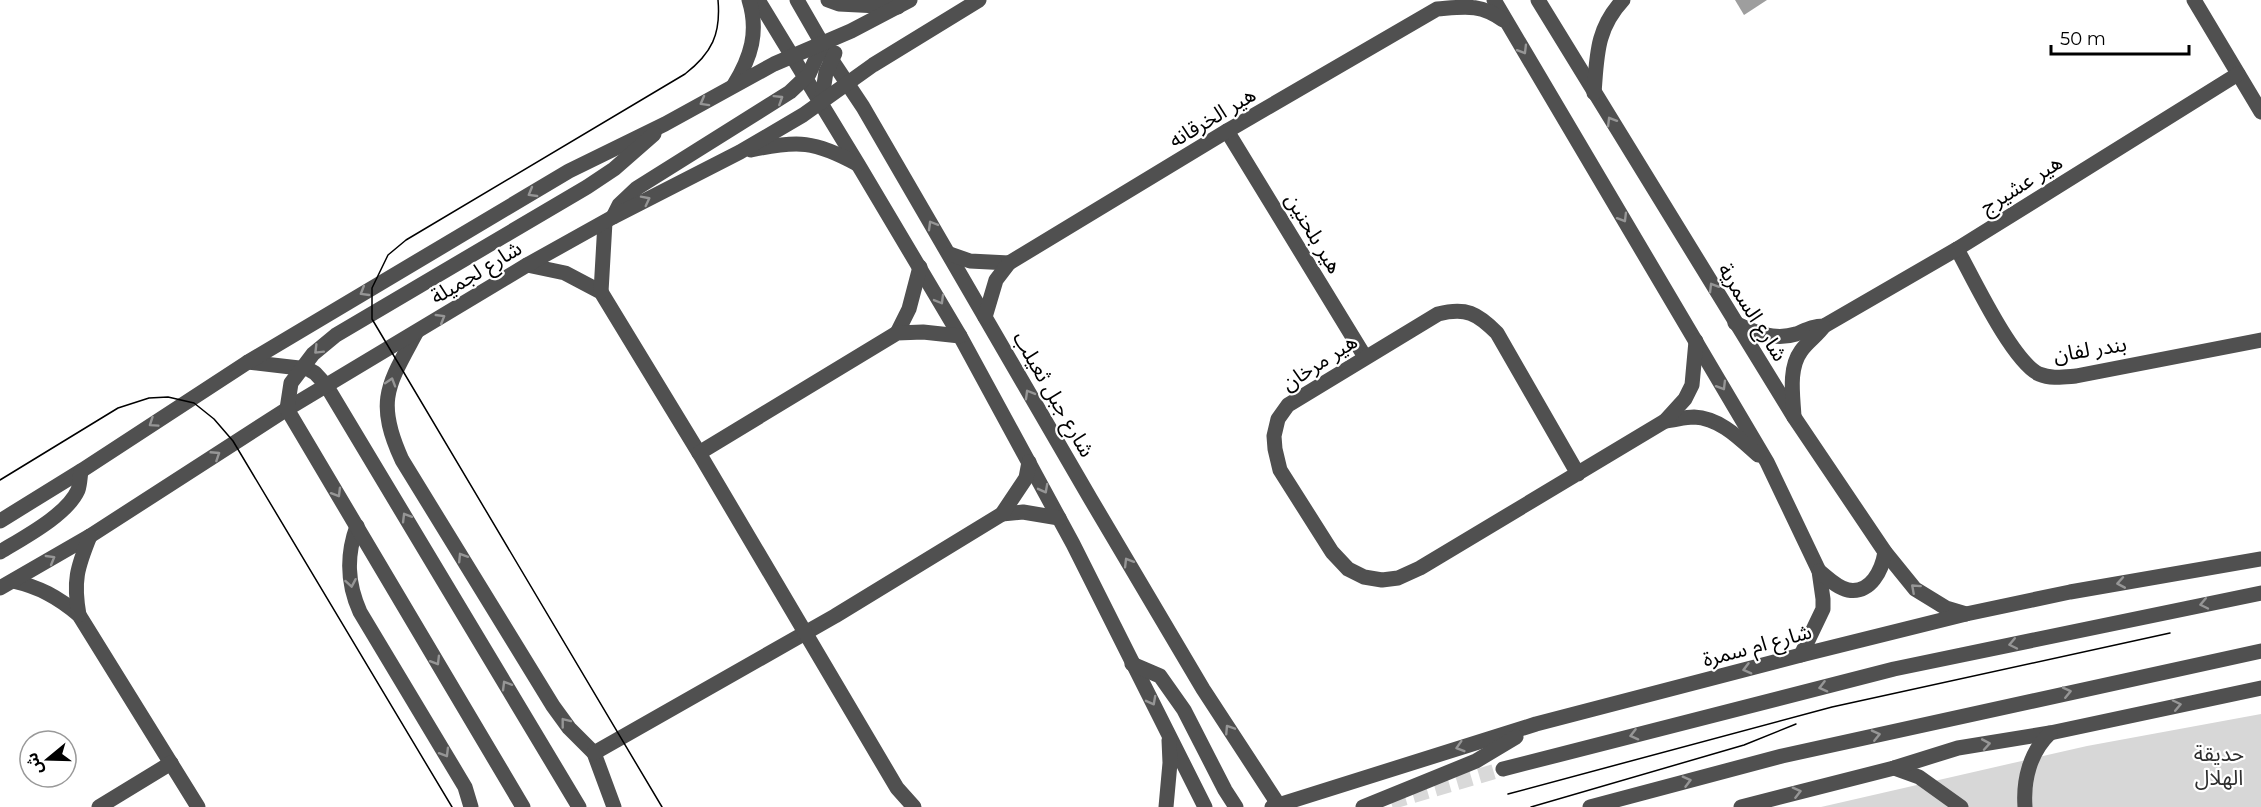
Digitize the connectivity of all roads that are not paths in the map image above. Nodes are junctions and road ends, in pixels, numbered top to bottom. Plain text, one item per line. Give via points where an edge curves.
1 (749, 0) edge
2 (758, 0) edge
3 (797, 0) edge
4 (828, 0) edge
5 (979, 0) edge
6 (1494, 0) edge
7 (1538, 0) edge
8 (1623, 0) edge
9 (2194, 0) edge
10 (904, 4) edge
11 (1440, 5) edge
12 (1507, 24) junction
13 (851, 31) junction
14 (823, 43) junction
15 (791, 56) junction
16 (831, 59) junction
17 (2238, 74) junction
18 (806, 79) junction
19 (849, 83) junction
20 (733, 86) junction
21 (1594, 93) junction
22 (821, 104) junction
23 (2261, 112) edge
24 (665, 124) junction
25 (1227, 132) junction
26 (740, 152) junction
27 (859, 166) junction
28 (609, 219) junction
29 (1957, 249) junction
30 (950, 254) junction
31 (1009, 263) junction
32 (527, 265) junction
33 (920, 267) junction
34 (601, 292) junction
35 (985, 316) junction
36 (1735, 323) junction
37 (1824, 326) junction
38 (416, 333) junction
39 (897, 333) junction
40 (960, 336) junction
41 (2261, 340) edge
42 (1696, 341) junction
43 (1365, 357) junction
44 (248, 362) junction
45 (301, 368) junction
46 (326, 385) junction
47 (287, 409) junction
48 (1794, 417) junction
49 (1665, 421) junction
50 (699, 453) junction
51 (1029, 462) junction
52 (1767, 462) junction
53 (81, 471) junction
54 (1578, 474) junction
55 (1002, 514) junction
56 (1059, 518) junction
57 (0, 521) edge
58 (357, 526) junction
59 (90, 536) junction
60 (0, 552) edge
61 (1885, 552) junction
62 (2261, 559) edge
63 (1819, 571) junction
64 (6, 584) edge
65 (2261, 593) edge
66 (1966, 614) junction
67 (79, 615) junction
68 (806, 633) junction
69 (2261, 651) edge
70 (1801, 655) junction
71 (1132, 664) junction
72 (2261, 688) edge
73 (1536, 724) junction
74 (2050, 733) junction
75 (1169, 734) junction
76 (594, 753) junction
77 (171, 763) junction
78 (1894, 768) junction
79 (1503, 769) tunnel mouth
80 (897, 788) junction
81 (1277, 806) edge
82 (99, 807) edge
83 (198, 807) edge
84 (471, 807) edge
85 (523, 807) edge
86 (579, 807) edge
87 (614, 807) edge
88 (903, 807) edge
89 (914, 807) edge
90 (1166, 807) edge
91 (1205, 807) edge
92 (1236, 807) edge
93 (1363, 807) edge
94 (1590, 807) edge
95 (1741, 807) edge
96 (1961, 807) edge
97 (2025, 807) edge

1 - 20 street via 753,44
2 - 15 street
3 - 14 street, شارع جبل ثعيلب
4 - 10 street via 839,4
5 - 19 street, شارع لجميلة
6 - 12 street
7 - 21 street, شارع السمرية
8 - 21 street via 1600,35
9 - 17 street
10 - 13 street, شارع لجميلة
11 - 12 street, هير الخرقانه via 1491,11
11 - 25 street, هير الخرقانه
12 -> 42 street
13 - 14 street, شارع لجميلة
13 - 16 street
14 - 15 street, شارع لجميلة
14 - 16 street, شارع جبل ثعيلب
14 - 18 street
15 - 18 street
15 - 20 street, شارع لجميلة
16 - 19 street, شارع جبل ثعيلب
16 - 22 street
17 - 23 street
17 - 29 street, هير عشيرج
18 - 22 street
28 -> 18 street via 637,188
19 - 22 street, شارع لجميلة
30 -> 19 street, شارع جبل ثعيلب
20 -> 24 street, شارع لجميلة
36 -> 21 street, شارع السمرية
22 - 26 street, شارع لجميلة
22 - 27 street
24 -> 44 street, شارع لجميلة via 569,171
24 -> 45 street via 587,187 336,334
25 - 31 street, هير الخرقانه
25 - 43 street, هير بلحنين
26 - 27 street via 803,143 830,150
28 -> 26 street, شارع لجميلة
27 - 33 street
28 - 32 street, شارع لجميلة
28 - 34 street
29 - 37 street, هير عشيرج
29 - 41 street, بندر لفان via 2012,347 2042,375 2060,378
30 - 31 street via 970,261
30 - 35 street, شارع جبل ثعيلب
31 - 35 street, هير الخرقانه via 996,280
32 - 34 street via 565,273
38 -> 32 street, شارع لجميلة
33 - 39 street via 909,309
33 -> 40 street
34 - 50 street
81 -> 35 street, شارع جبل ثعيلب via 1203,688
36 - 37 street, هير عشيرج via 1777,337
36 - 48 street, شارع السمرية
37 - 48 street, هير عشيرج via 1795,361
38 - 46 street, شارع لجميلة
76 -> 38 street via 553,706 395,445 387,396 396,367
39 - 40 street
39 - 50 street
40 - 51 street
42 - 49 street, هير مرخان via 1692,385
42 -> 52 street
43 - 54 street, هير مرخان via 1438,314 1465,311 1483,319 1497,333
43 - 54 street, هير مرخان via 1288,405 1278,419 1274,436 1280,470 1332,552 1348,569 1364,577 1398,578
44 - 45 street
44 -> 53 street, شارع لجميلة
45 - 46 street via 315,373
45 - 47 street via 291,383
46 - 47 street, شارع لجميلة
86 -> 46 street
47 -> 58 street
59 -> 47 street, شارع لجميلة
48 - 61 street, شارع السمرية
49 - 52 street, هير مرخان via 1695,417 1713,421
49 - 54 street, هير مرخان
50 - 68 street
51 - 55 street via 1026,478
51 -> 56 street
52 - 63 street
53 - 57 street, شارع لجميلة
53 - 60 street via 78,489 63,509
55 - 56 street via 1023,512
55 - 68 street
56 - 71 street
58 -> 84 street via 349,563 357,607 465,787
58 -> 85 street
64 -> 59 street, شارع لجميلة
59 - 67 street via 75,582
61 - 63 street via 1878,575 1858,589 1840,587
66 -> 61 street, شارع السمرية via 1946,608 1915,589
62 -> 66 street, شارع ام سمرة
63 - 70 street via 1823,609
64 - 67 street via 44,590
65 -> 79 street via 1894,669
66 - 70 street, شارع ام سمرة
67 - 77 street
68 - 76 street
68 - 80 street
94 -> 69 street via 1782,756
70 -> 73 street, شارع ام سمرة
71 -> 75 street
71 - 92 street via 1160,676 1184,710
74 -> 72 street
73 -> 81 street, شارع ام سمرة
73 - 93 street via 1476,761
78 -> 74 street via 1958,748
74 - 97 street via 2036,749 2023,786
75 - 90 street
75 - 91 street
76 - 87 street
77 - 82 street
77 - 83 street
95 -> 78 street
78 - 96 street via 1919,777
80 - 88 street
80 - 89 street

